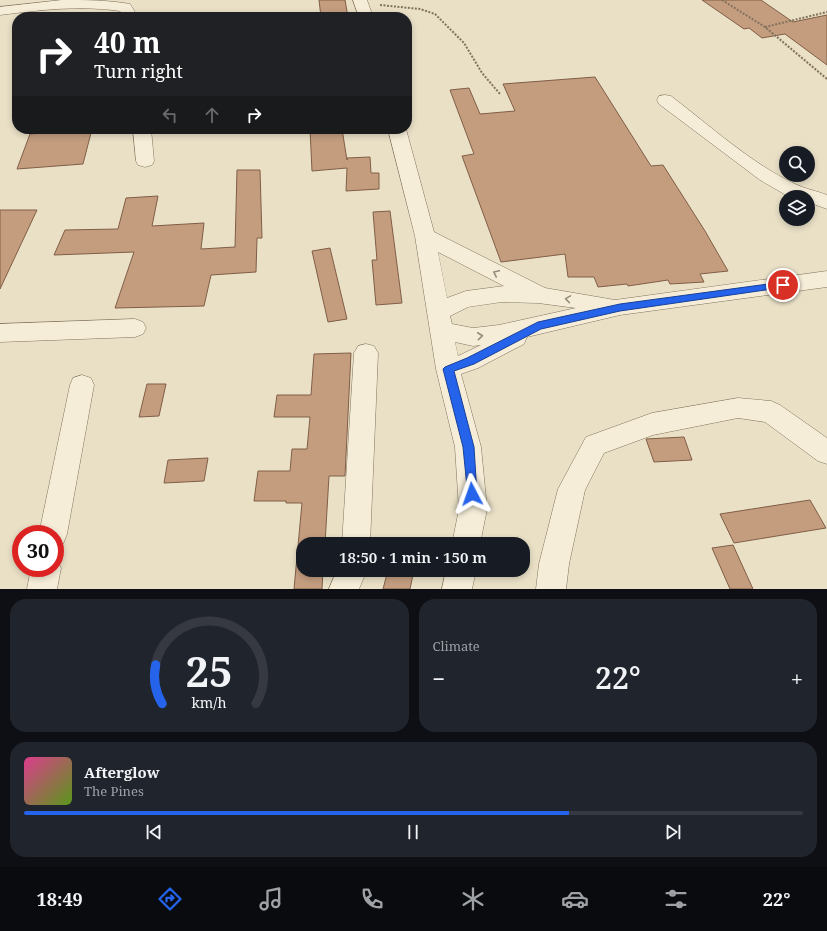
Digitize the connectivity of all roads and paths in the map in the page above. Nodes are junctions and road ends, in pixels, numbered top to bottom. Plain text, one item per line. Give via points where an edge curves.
1 (722, 0) edge
2 (363, 7) edge
3 (0, 11) edge
4 (128, 12) edge
5 (827, 12) edge
6 (765, 28) junction
7 (827, 79) edge
8 (500, 94) dead end
9 (665, 100) dead end
10 (142, 134) edge
11 (398, 134) edge
12 (145, 161) dead end
13 (827, 203) edge
14 (425, 236) junction
15 (827, 279) edge
16 (544, 296) junction
17 (620, 307) junction
18 (440, 322) junction
19 (538, 326) junction
20 (135, 328) dead end
21 (0, 333) edge
22 (366, 353) dead end
23 (448, 369) junction
24 (82, 384) dead end
25 (827, 454) edge
26 (55, 525) edge
27 (356, 537) edge
28 (467, 537) edge
29 (44, 577) edge
30 (349, 577) edge
31 (460, 577) edge
32 (42, 589) edge
33 (344, 589) edge
34 (457, 589) edge
35 (551, 589) edge

1 - 6 path
2 - 8 path via 401,6 435,14 464,44 482,73
3 - 4 street via 89,1 125,7
5 - 6 path
6 - 7 path
9 - 13 street via 762,173 784,186
10 - 12 street
11 - 14 street
16 -> 14 street
14 - 18 street
15 - 17 street
17 -> 16 street
16 - 18 street via 515,295 465,299
17 - 19 street
18 -> 19 street via 473,337
18 - 23 street
19 - 23 street via 470,361
20 - 21 street
22 - 27 street
23 - 28 street via 468,447 473,509
24 - 26 street
25 - 35 street via 771,412 738,408 652,424 595,445 572,489 554,564
29 - 32 street
30 - 33 street
31 - 34 street

